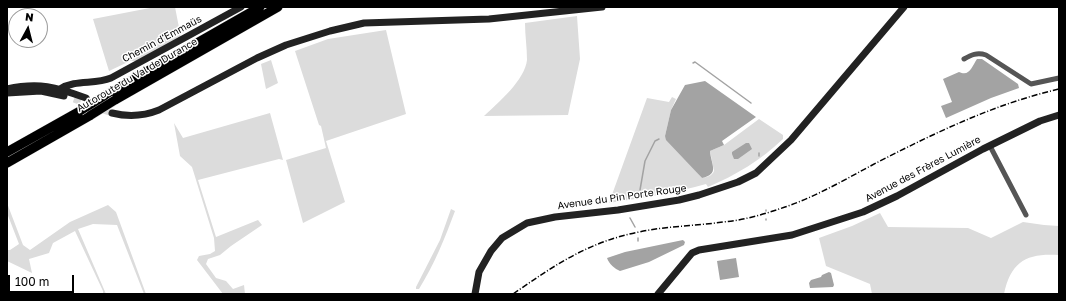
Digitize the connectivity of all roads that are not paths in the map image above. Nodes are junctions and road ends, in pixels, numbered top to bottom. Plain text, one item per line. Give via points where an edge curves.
1 (241, 7) edge
2 (260, 7) edge
3 (278, 7) edge
4 (602, 7) edge
5 (904, 7) edge
6 (964, 59) dead end
7 (1059, 78) edge
8 (90, 82) junction
9 (7, 89) edge
10 (60, 89) junction
11 (7, 93) edge
12 (72, 96) junction
13 (86, 98) dead end
14 (114, 108) junction
15 (77, 112) junction
16 (1059, 115) edge
17 (990, 146) junction
18 (7, 148) edge
19 (7, 152) edge
20 (7, 163) edge
21 (1026, 215) dead end
22 (475, 294) edge
23 (658, 294) edge

1 - 8 main road, Chemin d'Emmaüs via 111,78
2 - 15 highway, Autoroute du Val de Durance, bridge
3 - 14 highway, Autoroute du Val de Durance
4 - 14 main road via 489,19 364,23 286,45 159,107 130,112
5 - 22 main road, Avenue du Pin Porte Rouge via 791,140 756,173 738,182 679,200 526,223 502,238 491,251 479,272
6 - 7 street via 982,53 1031,84
8 - 10 main road via 70,84
8 - 12 main road via 75,88
9 - 10 main road via 41,85
10 - 12 main road
11 - 12 main road via 45,91
12 - 13 main road
14 - 20 highway, Autoroute du Val de Durance, bridge via 90,115
15 - 18 highway
15 - 19 highway, Autoroute du Val de Durance
16 - 17 main road, Avenue des Frères Lumière via 1040,121
17 - 21 street
17 - 23 main road, Avenue des Frères Lumière via 863,212 792,235 692,253

